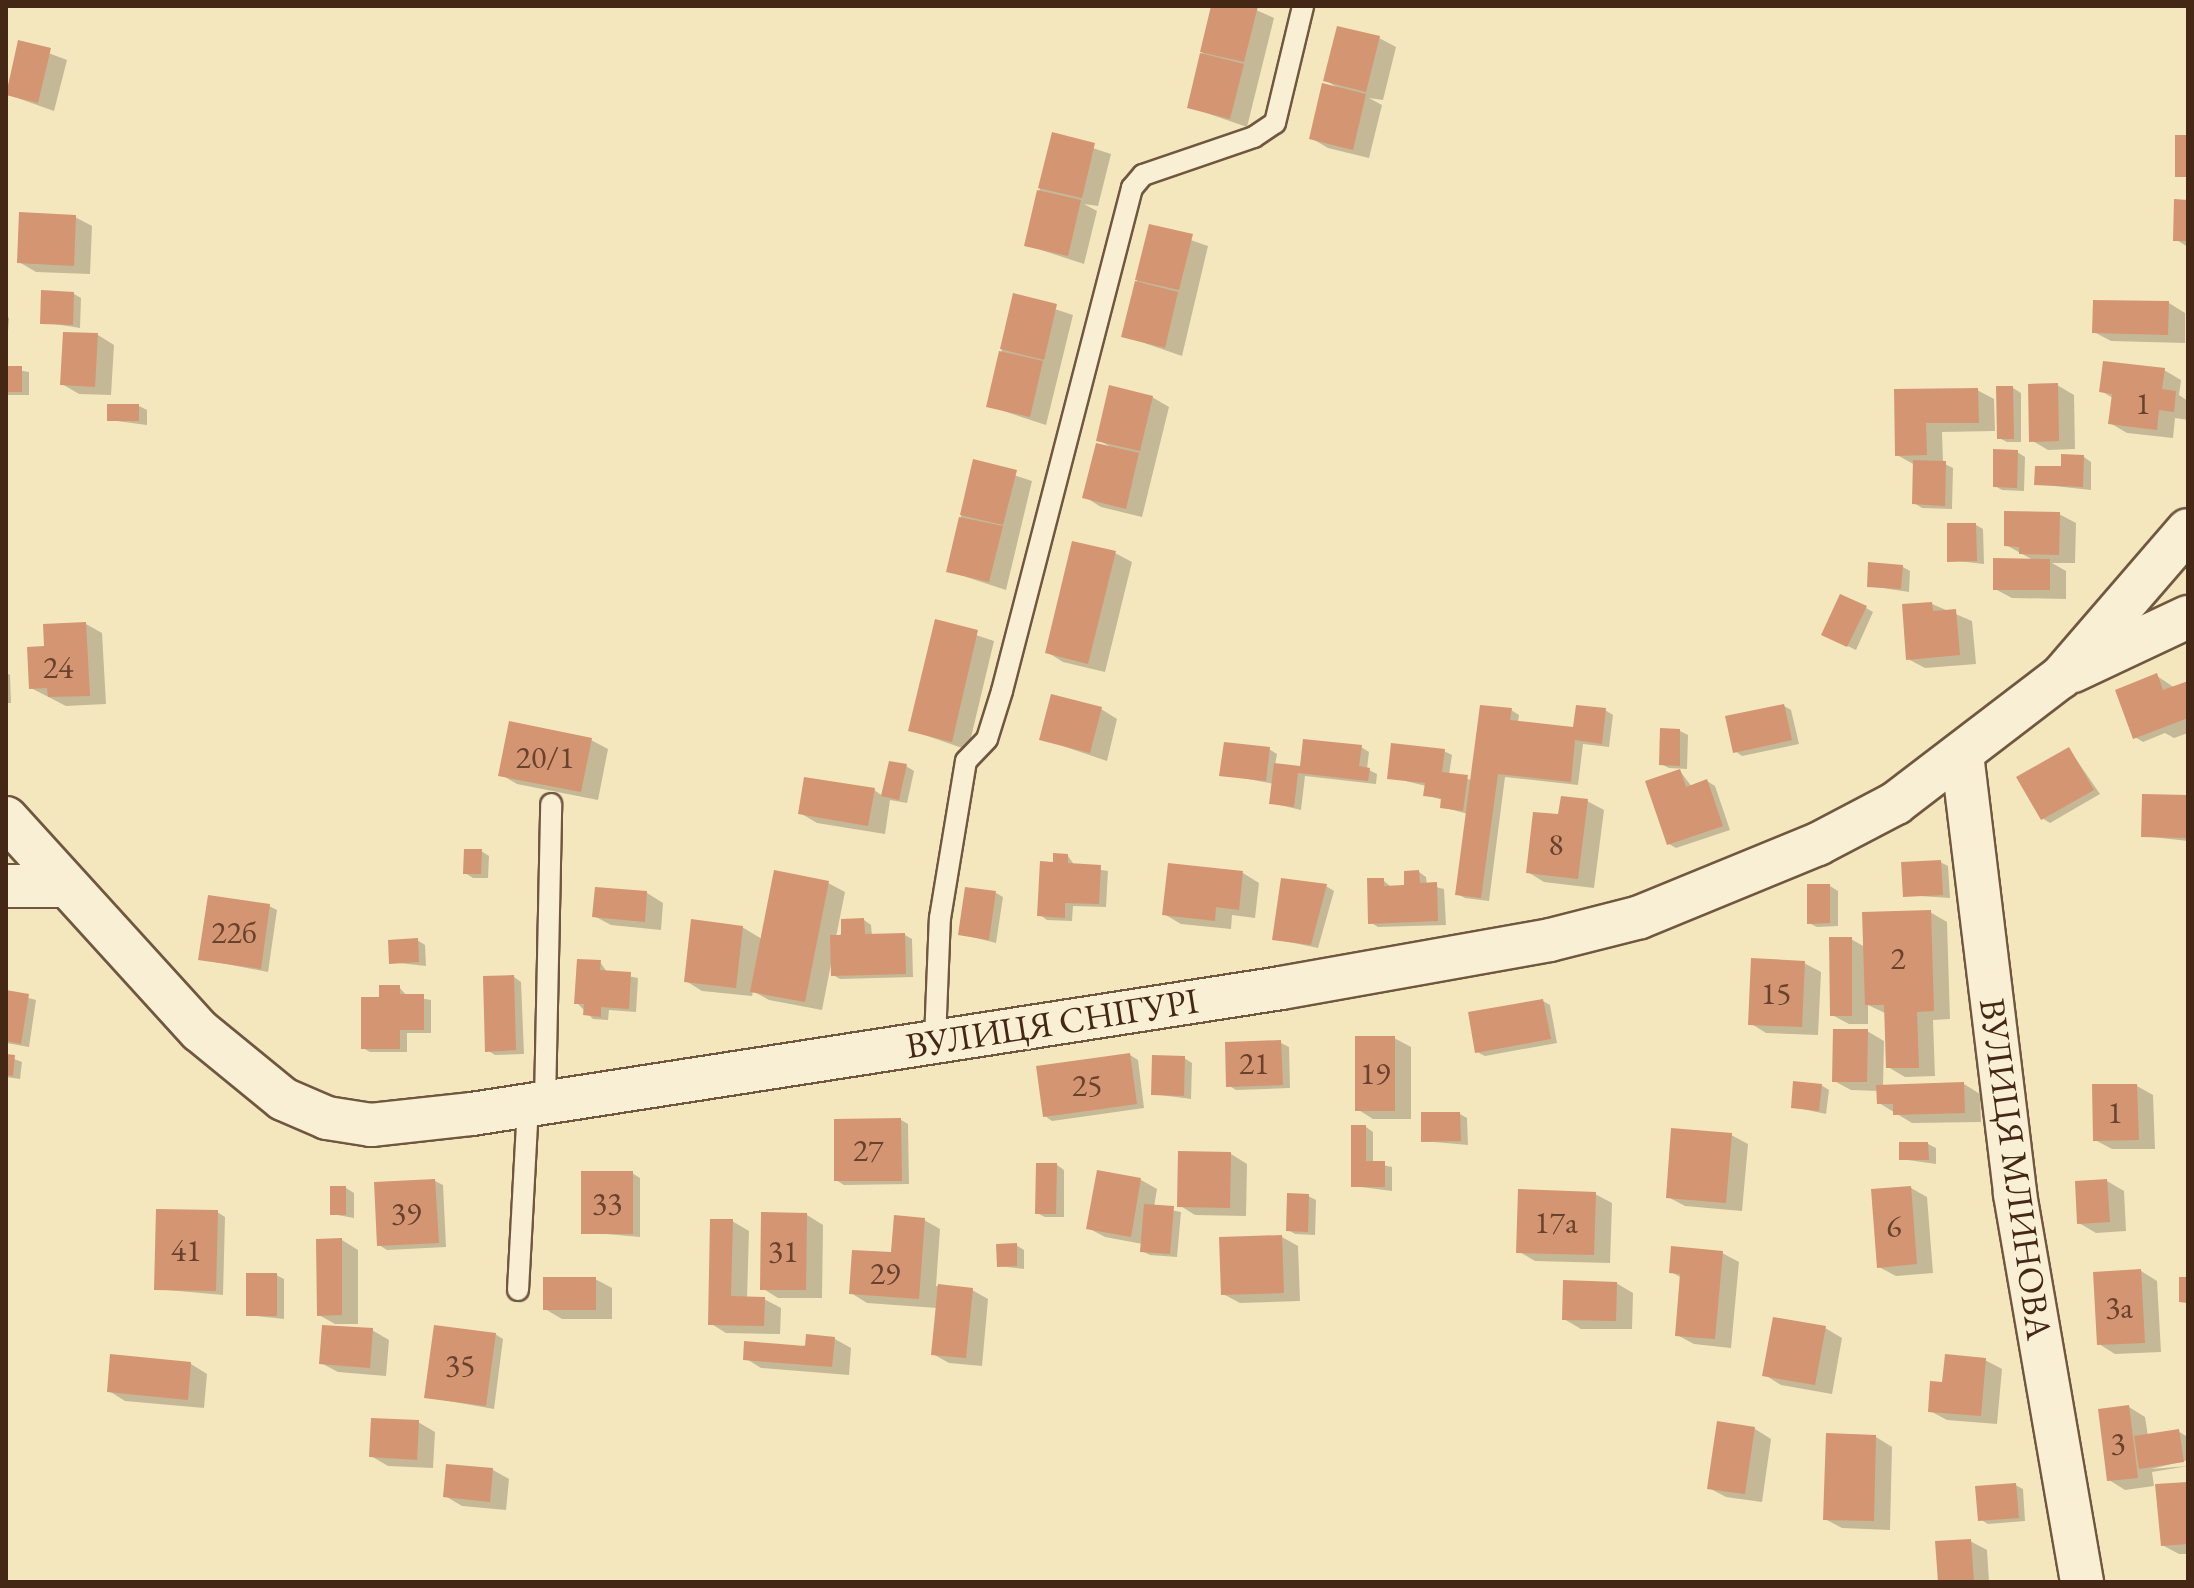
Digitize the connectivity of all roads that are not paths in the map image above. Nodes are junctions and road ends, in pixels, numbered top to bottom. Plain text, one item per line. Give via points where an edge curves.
1 (1303, 6) edge
2 (2188, 530) edge
3 (2188, 617) edge
4 (2061, 677) junction
5 (1962, 754) junction
6 (551, 804) dead end
7 (6, 818) edge
8 (6, 886) edge
9 (66, 886) junction
10 (935, 1040) junction
11 (536, 1103) junction
12 (518, 1290) dead end
13 (2082, 1582) edge

1 - 10 lane via 1275,123 1254,137 1143,175 1132,188 1002,691 987,739 966,761 940,918
2 - 4 street, ВУЛИЦЯ СНІГУРІ
3 - 4 street, ВУЛИЦЯ СНІГУРІ
4 - 5 street, ВУЛИЦЯ СНІГУРІ
5 - 10 street, ВУЛИЦЯ СНІГУРІ via 1896,803 1818,844 1640,917 1428,963
5 - 13 street, ВУЛИЦЯ МЛИНОВА via 2015,1194
6 - 11 lane
7 - 9 street, ВУЛИЦЯ СНІГУРІ
8 - 9 street
9 - 11 street, ВУЛИЦЯ СНІГУРІ via 200,1031 283,1099 327,1118 371,1125
10 - 11 street, ВУЛИЦЯ СНІГУРІ
11 - 12 lane

